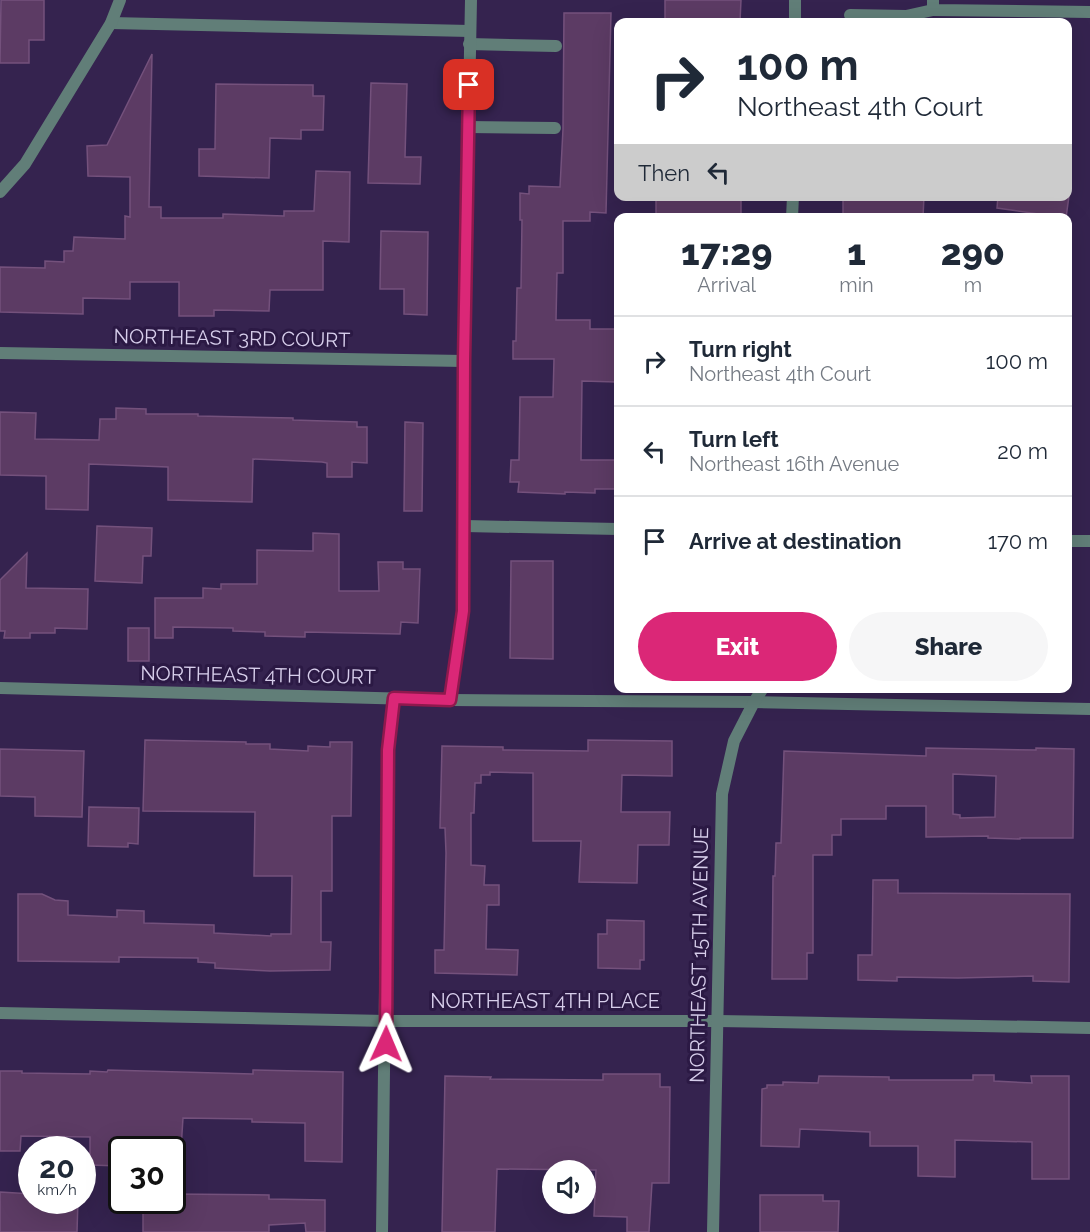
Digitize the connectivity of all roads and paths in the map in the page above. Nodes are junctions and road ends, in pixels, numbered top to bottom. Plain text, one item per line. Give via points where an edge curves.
1 (120, 0) edge
2 (471, 0) edge
3 (795, 0) edge
4 (933, 5) edge
5 (1090, 12) edge
6 (850, 15) dead end
7 (795, 18) edge
8 (111, 23) junction
9 (470, 31) junction
10 (470, 44) junction
11 (556, 46) dead end
12 (468, 127) junction
13 (555, 128) dead end
14 (0, 192) edge
15 (0, 353) edge
16 (464, 361) junction
17 (465, 526) junction
18 (614, 529) edge
19 (1072, 541) edge
20 (1090, 542) edge
21 (0, 688) edge
22 (760, 693) edge
23 (394, 698) junction
24 (450, 700) junction
25 (754, 702) junction
26 (1090, 709) edge
27 (0, 1013) edge
28 (386, 1021) junction
29 (718, 1021) junction
30 (1090, 1028) edge
31 (382, 1232) edge
32 (713, 1232) edge

1 - 8 street
2 - 9 street
3 - 7 street
4 - 5 street
4 - 6 street via 906,16
8 - 9 street
8 - 14 street via 25,164
9 - 10 street
10 - 11 street
10 - 12 street
12 - 13 street
12 - 16 street
15 - 16 street, NORTHEAST 3RD COURT
16 - 17 street
17 - 18 street
17 - 24 street via 463,611
19 - 20 street
21 - 23 street, NORTHEAST 4TH COURT
22 - 25 street, NORTHEAST 15TH AVENUE
23 - 24 street, NORTHEAST 4TH COURT
23 - 28 street via 388,750
24 - 25 street, NORTHEAST 4TH COURT
25 - 26 street, NORTHEAST 4TH COURT
25 - 29 street, NORTHEAST 15TH AVENUE via 734,741 722,794
27 - 28 street, NORTHEAST 4TH PLACE
28 - 29 street, NORTHEAST 4TH PLACE
28 - 31 street
29 - 30 street, NORTHEAST 4TH PLACE
29 - 32 street, NORTHEAST 15TH AVENUE

